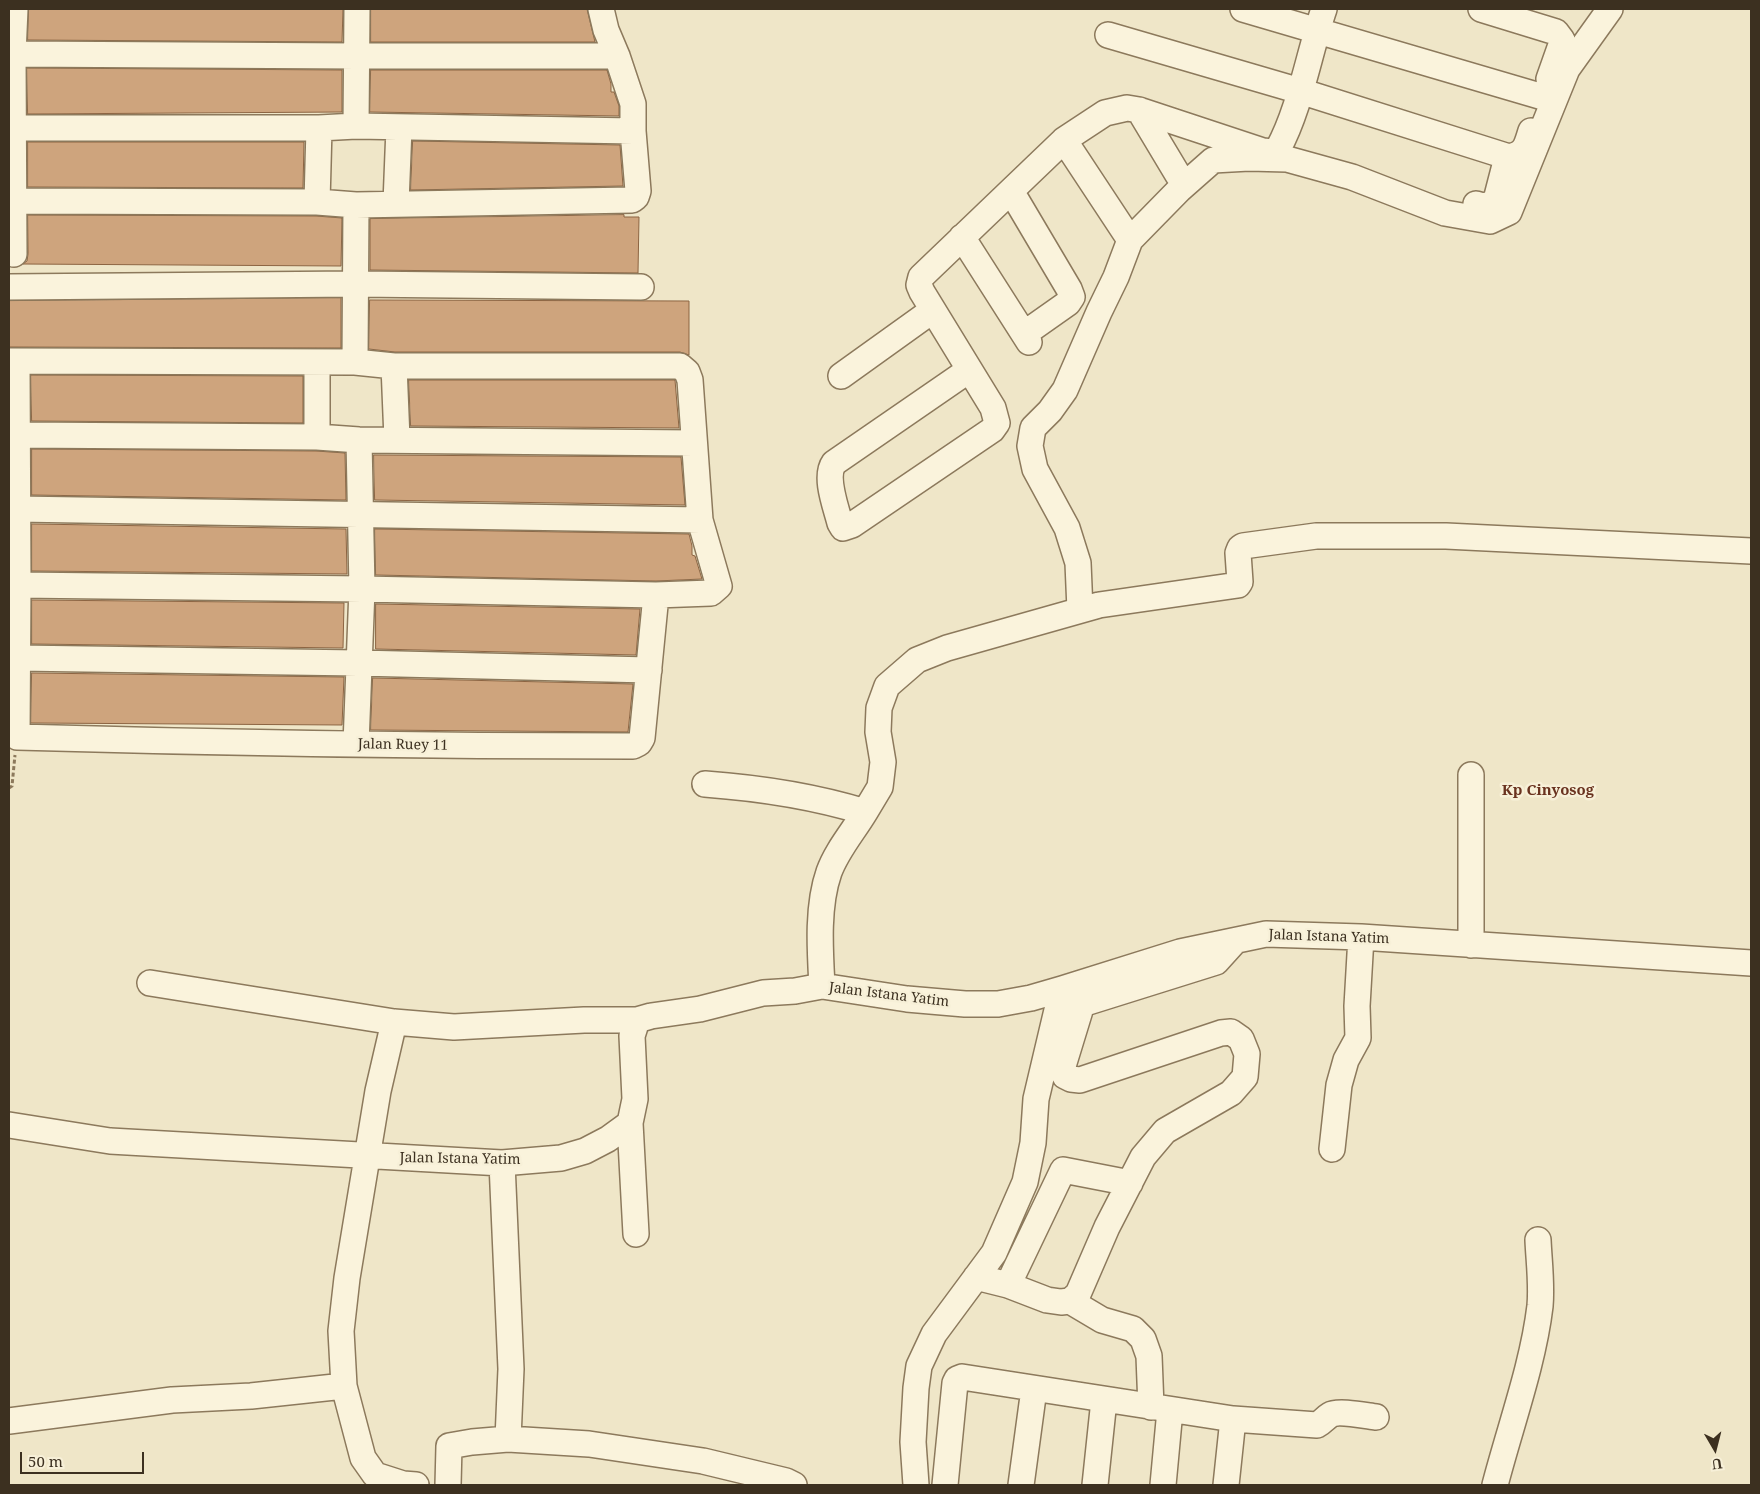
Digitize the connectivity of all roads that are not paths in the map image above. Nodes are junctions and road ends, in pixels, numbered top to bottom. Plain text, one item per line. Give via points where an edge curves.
1 (15, 9) edge
2 (357, 9) edge
3 (601, 9) edge
4 (1243, 9) edge
5 (1481, 9) edge
6 (1610, 9) edge
7 (1320, 19) edge
8 (1108, 35) dead end
9 (13, 54) junction
10 (357, 56) junction
11 (617, 56) junction
12 (1300, 91) junction
13 (1542, 97) junction
14 (1139, 110) junction
15 (356, 126) junction
16 (15, 128) junction
17 (320, 128) junction
18 (399, 128) junction
19 (632, 132) junction
20 (1064, 140) junction
21 (1278, 150) junction
22 (1509, 157) junction
23 (1178, 174) dead end
24 (1012, 190) junction
25 (14, 201) junction
26 (318, 202) junction
27 (396, 203) junction
28 (356, 205) junction
29 (962, 237) junction
30 (1128, 237) junction
31 (14, 254) dead end
32 (356, 284) junction
33 (9, 287) edge
34 (641, 287) dead end
35 (933, 310) junction
36 (13, 361) edge
37 (355, 362) junction
38 (317, 363) junction
39 (394, 366) junction
40 (969, 370) junction
41 (841, 376) dead end
42 (17, 435) junction
43 (317, 438) junction
44 (359, 440) junction
45 (397, 440) junction
46 (694, 443) junction
47 (17, 509) junction
48 (361, 514) junction
49 (700, 520) junction
50 (13, 550) edge
51 (1751, 552) edge
52 (18, 585) junction
53 (362, 589) junction
54 (656, 595) junction
55 (1080, 610) junction
56 (18, 658) junction
57 (358, 663) junction
58 (649, 670) junction
59 (356, 744) junction
60 (1471, 775) dead end
61 (705, 784) dead end
62 (865, 812) junction
63 (1361, 938) junction
64 (1235, 941) junction
65 (1471, 945) junction
66 (1751, 963) edge
67 (1089, 981) junction
68 (150, 983) dead end
69 (822, 986) junction
70 (1062, 989) junction
71 (1082, 1004) junction
72 (637, 1020) junction
73 (394, 1022) junction
74 (630, 1123) junction
75 (9, 1125) edge
76 (1332, 1149) dead end
77 (366, 1156) junction
78 (502, 1162) junction
79 (1130, 1183) junction
80 (636, 1234) dead end
81 (1538, 1240) dead end
82 (976, 1277) junction
83 (1008, 1285) junction
84 (1070, 1301) junction
85 (344, 1386) junction
86 (1034, 1390) junction
87 (1104, 1400) junction
88 (1161, 1408) junction
89 (1376, 1417) dead end
90 (1233, 1419) junction
91 (9, 1421) edge
92 (508, 1439) junction
93 (416, 1485) edge
94 (448, 1485) edge
95 (794, 1485) edge
96 (916, 1485) edge
97 (945, 1485) edge
98 (1021, 1485) edge
99 (1095, 1485) edge
100 (1163, 1485) edge
101 (1226, 1485) edge
102 (1495, 1485) edge

1 - 9 street
2 - 10 street
3 - 11 street
4 - 7 street
5 - 13 street via 1556,32 1560,37 1561,45
6 - 30 street via 1567,69 1508,212 1490,221 1446,214 1352,177 1287,160 1249,158 1213,160
7 - 12 street
7 - 13 street
8 - 12 street
9 - 10 street
9 - 16 street
10 - 11 street
10 - 15 street
11 - 19 street via 633,104
12 - 21 street
12 - 22 street
13 - 22 street via 1523,151
14 - 20 street via 1127,108 1105,113
14 - 21 street via 1263,151
14 - 23 street
15 - 17 street
15 - 18 street
16 - 17 street
16 - 25 street
17 - 26 street
18 - 19 street
18 - 27 street
19 - 27 street via 638,191 632,200
20 - 24 street
20 - 30 street
21 - 22 street via 1483,206 1496,200
24 - 29 street
24 - 29 street via 1069,289 1072,298 1068,303 1027,338
25 - 26 street
25 - 31 street
26 - 28 street
27 - 28 street
28 - 32 street
29 - 35 street via 921,277 919,285
30 - 55 street via 1116,277 1065,390 1033,428 1030,446 1035,469 1067,528 1078,563
32 - 33 street
32 - 34 street
32 - 37 street
35 - 40 street
35 - 41 street
36 - 38 street
36 - 42 street
37 - 38 street
37 - 39 street
38 - 43 street
39 - 45 street
39 - 46 street via 680,366 690,380
40 - 40 street via 996,415 997,423 992,430 843,528 830,480 834,463
42 - 43 street
42 - 47 street
43 - 44 street
44 - 45 street
44 - 48 street
45 - 46 street
46 - 49 street
47 - 48 street
47 - 50 street
48 - 49 street
48 - 53 street
49 - 54 street via 719,586 711,593
50 - 52 street
51 - 55 street via 1446,536 1316,536 1240,548 1238,585
52 - 53 street
52 - 56 street
53 - 54 street
53 - 57 street
54 - 58 street, Jalan Ruey 11
55 - 62 street via 932,654 917,660 887,686 879,708 878,732 883,762 880,787
56 - 57 street
56 - 59 street, Jalan Ruey 11 via 17,737
57 - 58 street
57 - 59 street
58 - 59 street, Jalan Ruey 11 via 642,738 633,746
60 - 65 street
61 - 62 street via 747,787
62 - 69 street via 829,872 821,912
63 - 64 street, Jalan Istana Yatim via 1266,934
63 - 65 street, Jalan Istana Yatim
63 - 76 street via 1358,1038 1346,1060 1339,1085
64 - 67 street, Jalan Istana Yatim via 1180,952
64 - 71 street via 1216,962
65 - 66 street, Jalan Istana Yatim
67 - 70 street, Jalan Istana Yatim
67 - 71 street
68 - 73 street, Jalan Istana Yatim
69 - 70 street, Jalan Istana Yatim via 965,1004 998,1004
69 - 72 street, Jalan Istana Yatim via 763,993
70 - 82 street via 1036,1099 1033,1143 1025,1182 994,1254
71 - 79 street via 1063,1066 1065,1076 1071,1079 1080,1080 1221,1033 1231,1032 1241,1038 1247,1054 1245,1077 1231,1093 1165,1131 1143,1157
72 - 73 street, Jalan Istana Yatim via 454,1027
72 - 74 street via 632,1036 635,1099
73 - 77 street
74 - 78 street, Jalan Istana Yatim via 585,1151 561,1158
74 - 80 street
75 - 77 street, Jalan Istana Yatim via 110,1141
77 - 78 street, Jalan Istana Yatim
77 - 85 street via 341,1331
78 - 92 street via 511,1369
79 - 83 street via 1063,1170
79 - 84 street via 1078,1294
81 - 102 street via 1540,1306 1524,1381
82 - 83 street
82 - 96 street via 934,1334 919,1366 913,1434
83 - 84 street via 1047,1300
84 - 88 street via 1102,1320 1133,1329 1143,1339
85 - 91 street via 172,1400
85 - 93 street via 363,1458 375,1474
86 - 87 street
86 - 97 street via 957,1379
86 - 98 street
87 - 88 street
87 - 99 street
88 - 90 street
88 - 100 street
89 - 90 street via 1337,1413 1317,1425
90 - 101 street
92 - 94 street via 450,1446
92 - 95 street via 589,1444 702,1460

